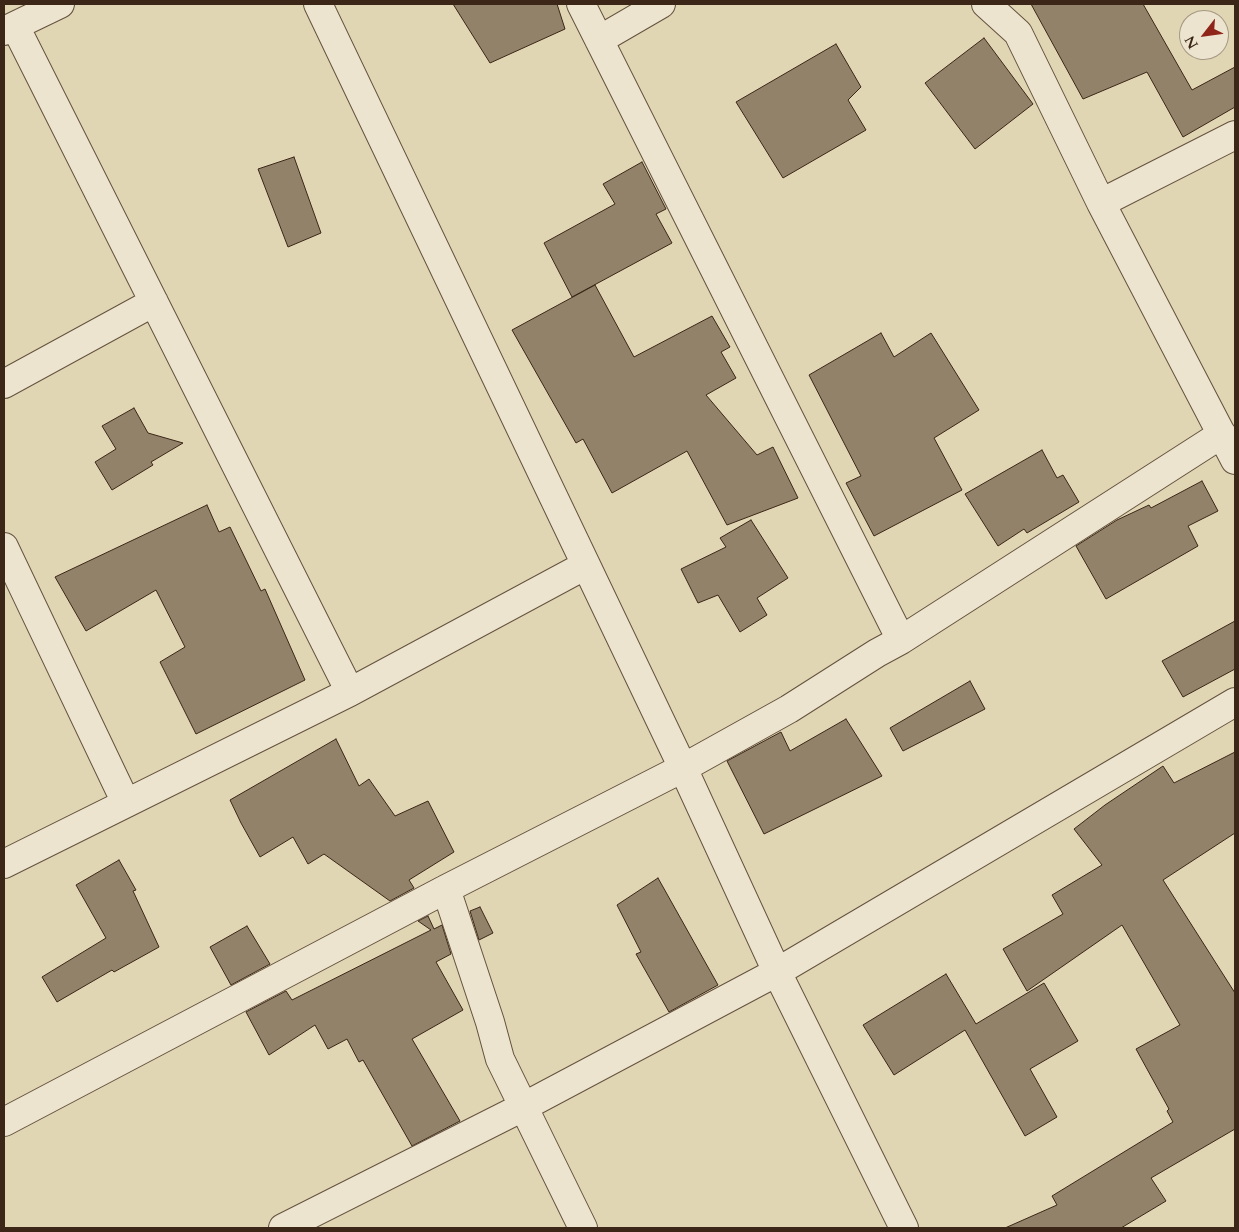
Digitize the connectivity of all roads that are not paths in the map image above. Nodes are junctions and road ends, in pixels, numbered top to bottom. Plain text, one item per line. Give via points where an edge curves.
1 (60, 4) edge
2 (318, 4) edge
3 (581, 4) edge
4 (660, 4) edge
5 (986, 4) edge
6 (10, 29) edge
7 (599, 40) junction
8 (1235, 134) edge
9 (1102, 203) junction
10 (154, 302) junction
11 (4, 384) edge
12 (1222, 434) junction
13 (1235, 460) edge
14 (4, 547) edge
15 (586, 565) junction
16 (901, 640) junction
17 (350, 692) junction
18 (1235, 702) edge
19 (682, 768) junction
20 (126, 803) junction
21 (4, 864) edge
22 (446, 889) junction
23 (777, 972) junction
24 (523, 1108) junction
25 (7, 1113) edge
26 (283, 1228) edge
27 (583, 1228) edge
28 (904, 1228) edge

1 - 6 street
2 - 15 street
3 - 7 street
4 - 7 street
5 - 9 street via 1018,33
6 - 10 street
7 - 16 street
8 - 9 street
9 - 12 street
10 - 11 street
10 - 17 street
12 - 13 street
12 - 16 street
14 - 20 street
15 - 17 street
15 - 19 street
16 - 19 street via 789,710
17 - 20 street
18 - 23 street
19 - 22 street
19 - 23 street
20 - 21 street
22 - 24 street via 500,1059
22 - 25 street
23 - 24 street
23 - 28 street
24 - 26 street
24 - 27 street

